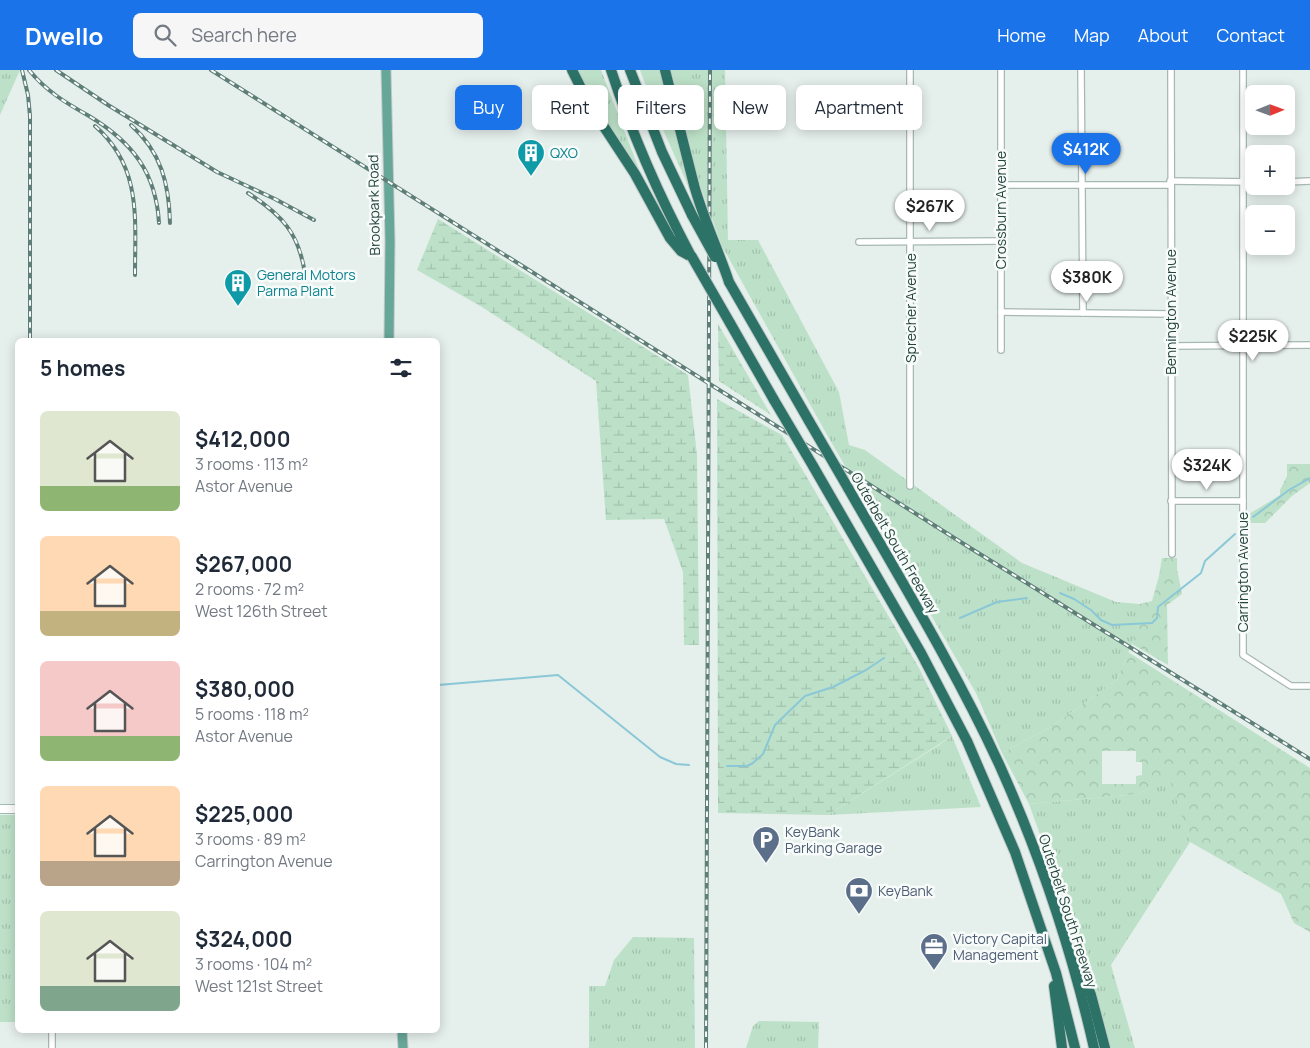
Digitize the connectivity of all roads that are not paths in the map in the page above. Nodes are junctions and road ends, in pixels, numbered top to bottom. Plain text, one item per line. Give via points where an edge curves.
1 (386, 70) edge
2 (572, 70) edge
3 (611, 70) edge
4 (630, 70) edge
5 (665, 70) edge
6 (910, 70) edge
7 (1001, 70) edge
8 (1081, 70) edge
9 (1172, 70) edge
10 (1243, 70) edge
11 (1310, 181) edge
12 (1242, 182) junction
13 (1295, 182) edge
14 (1171, 183) junction
15 (1001, 185) junction
16 (1082, 185) junction
17 (1001, 241) junction
18 (859, 242) dead end
19 (911, 242) junction
20 (692, 257) junction
21 (730, 284) junction
22 (1001, 312) junction
23 (1082, 313) junction
24 (1172, 314) junction
25 (389, 338) edge
26 (1243, 345) junction
27 (1310, 345) edge
28 (1171, 346) junction
29 (1001, 350) dead end
30 (910, 486) dead end
31 (1171, 501) junction
32 (1243, 501) junction
33 (1172, 554) dead end
34 (1310, 686) edge
35 (0, 809) edge
36 (15, 809) edge
37 (1065, 939) junction
38 (1056, 973) junction
39 (52, 1033) edge
40 (402, 1033) edge
41 (52, 1048) edge
42 (403, 1048) edge
43 (1062, 1048) edge
44 (1075, 1048) edge
45 (1094, 1048) edge
46 (1105, 1048) edge

1 - 25 main road, Brookpark Road
2 - 20 highway via 670,238
3 - 20 highway via 641,153
4 - 21 highway, Outerbelt South Freeway, bridge via 662,152
5 - 21 highway, bridge via 694,185
6 - 19 street, Sprecher Avenue
7 - 15 street, Crossburn Avenue
8 - 16 street
9 - 14 street, Bennington Avenue
10 - 12 street, Carrington Avenue
11 - 13 street
12 - 14 street
12 - 26 street, Carrington Avenue
14 - 16 street
14 - 24 street, Bennington Avenue
15 - 16 street
15 - 17 street, Crossburn Avenue
16 - 23 street
17 - 19 street
17 - 22 street, Crossburn Avenue
18 - 19 street
19 - 30 street, Sprecher Avenue
20 - 38 highway, bridge via 921,653 967,741 1015,852
21 - 37 highway, Outerbelt South Freeway, bridge via 946,658 1026,827
22 - 23 street
22 - 29 street, Crossburn Avenue
23 - 24 street
24 - 28 street, Bennington Avenue
26 - 27 street
26 - 28 street
26 - 32 street, Carrington Avenue
28 - 31 street, Bennington Avenue
31 - 32 street
31 - 33 street, Bennington Avenue
32 - 34 street, Carrington Avenue via 1243,655 1291,686
35 - 36 main road
37 - 45 highway, Outerbelt South Freeway
37 - 46 highway via 1086,980
38 - 43 highway via 1054,989
38 - 44 highway
39 - 41 street
40 - 42 main road

